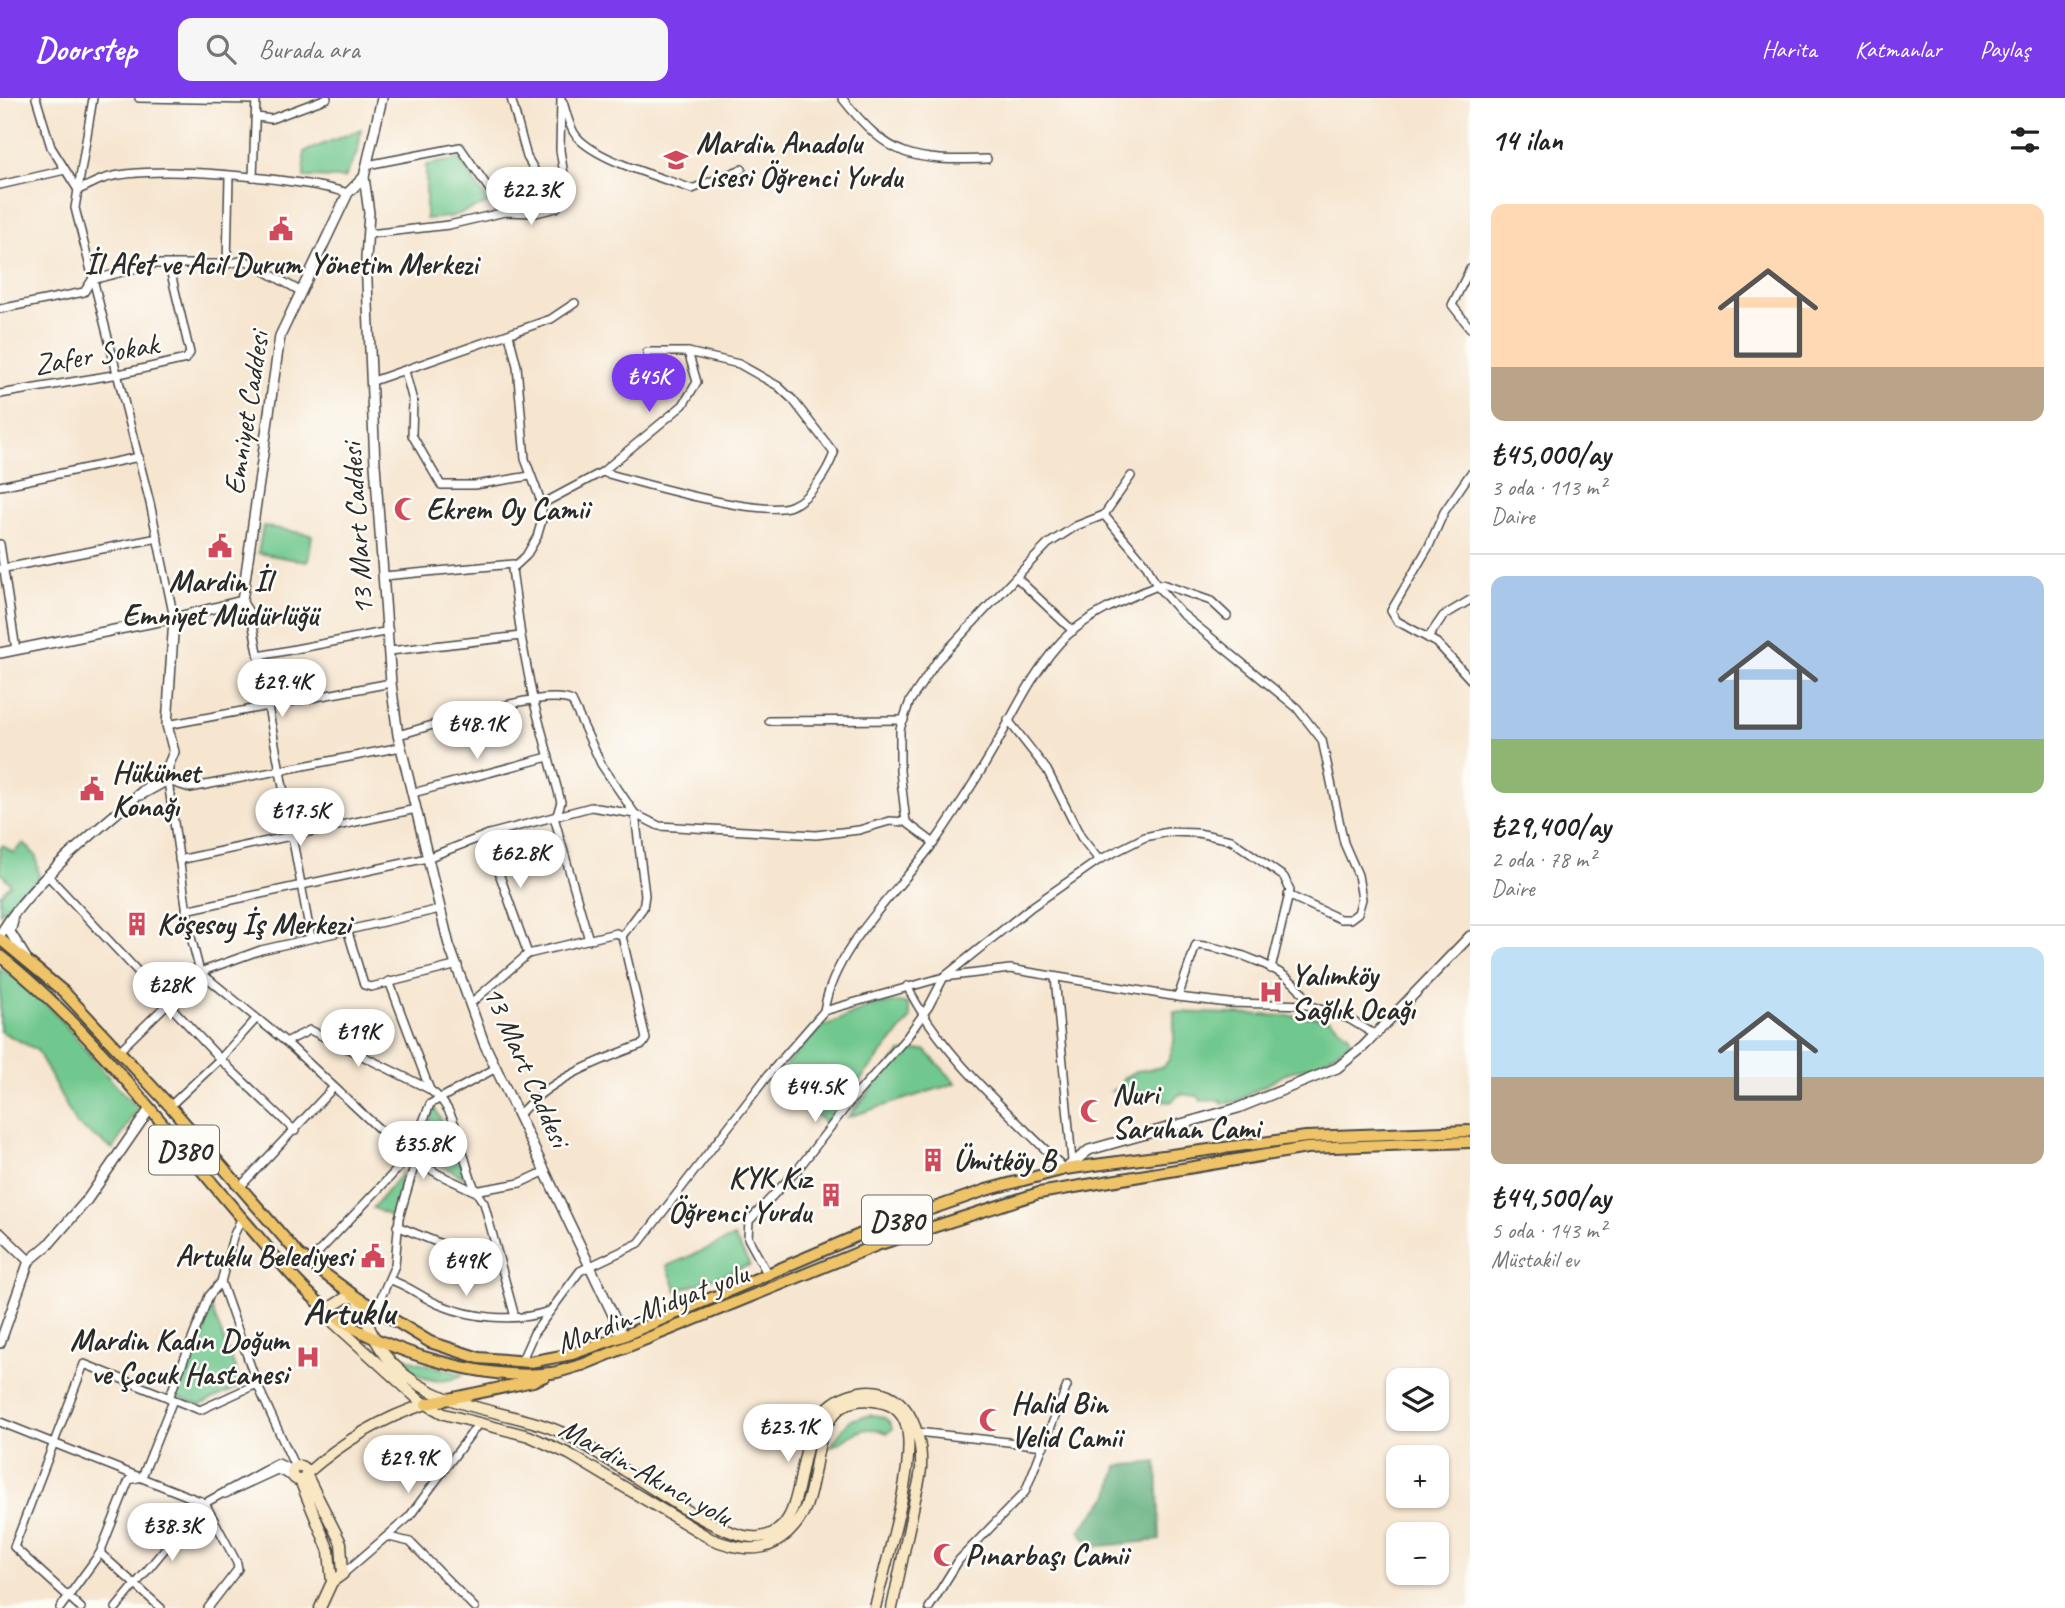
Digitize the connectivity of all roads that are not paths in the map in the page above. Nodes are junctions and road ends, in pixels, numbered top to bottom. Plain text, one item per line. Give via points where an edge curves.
1 (36, 98) edge
2 (93, 98) edge
3 (139, 98) edge
4 (327, 98) edge
5 (382, 98) edge
6 (511, 98) edge
7 (561, 98) edge
8 (842, 98) edge
9 (256, 99) edge
10 (257, 117) junction
11 (987, 159) dead end
12 (367, 164) junction
13 (742, 169) dead end
14 (65, 170) junction
15 (229, 176) junction
16 (253, 177) junction
17 (364, 177) junction
18 (0, 185) edge
19 (78, 191) junction
20 (348, 192) junction
21 (556, 208) junction
22 (505, 212) junction
23 (369, 234) junction
24 (227, 264) junction
25 (169, 265) junction
26 (1470, 269) edge
27 (92, 280) junction
28 (300, 291) junction
29 (575, 303) dead end
30 (0, 309) edge
31 (1470, 328) edge
32 (509, 335) junction
33 (647, 352) dead end
34 (688, 352) junction
35 (405, 371) junction
36 (119, 374) junction
37 (373, 381) junction
38 (0, 394) edge
39 (139, 457) junction
40 (602, 472) junction
41 (1470, 474) edge
42 (530, 476) junction
43 (1131, 476) dead end
44 (0, 486) edge
45 (542, 504) junction
46 (1104, 515) junction
47 (158, 538) junction
48 (0, 544) edge
49 (513, 564) junction
50 (2, 568) edge
51 (384, 576) junction
52 (1016, 577) junction
53 (1157, 586) junction
54 (1470, 600) edge
55 (242, 601) junction
56 (1227, 616) dead end
57 (173, 621) junction
58 (389, 631) junction
59 (1073, 631) junction
60 (521, 636) junction
61 (1428, 638) junction
62 (16, 650) junction
63 (390, 651) junction
64 (0, 653) edge
65 (259, 656) junction
66 (1470, 679) edge
67 (391, 683) junction
68 (533, 699) junction
69 (268, 707) junction
70 (769, 720) dead end
71 (904, 720) junction
72 (1008, 720) junction
73 (167, 725) junction
74 (398, 735) junction
75 (401, 747) junction
76 (548, 757) junction
77 (170, 760) junction
78 (280, 772) junction
79 (168, 781) junction
80 (413, 793) junction
81 (132, 801) junction
82 (416, 809) junction
83 (635, 814) junction
84 (556, 816) junction
85 (906, 822) junction
86 (489, 834) junction
87 (292, 835) junction
88 (934, 843) junction
89 (427, 858) junction
90 (179, 860) junction
91 (1099, 860) junction
92 (49, 877) junction
93 (299, 886) junction
94 (1288, 895) junction
95 (186, 909) junction
96 (440, 909) junction
97 (15, 912) junction
98 (0, 921) edge
99 (347, 929) junction
100 (622, 936) junction
101 (1470, 936) edge
102 (0, 937) edge
103 (312, 938) junction
104 (589, 940) junction
105 (528, 954) junction
106 (0, 956) edge
107 (31, 965) junction
108 (458, 965) junction
109 (1270, 969) junction
110 (200, 972) junction
111 (944, 976) junction
112 (1055, 977) junction
113 (388, 981) junction
114 (907, 986) junction
115 (1178, 997) junction
116 (168, 1003) junction
117 (471, 1003) junction
118 (1308, 1005) junction
119 (824, 1011) junction
120 (922, 1016) junction
121 (256, 1019) junction
122 (1374, 1034) junction
123 (286, 1042) junction
124 (119, 1051) junction
125 (220, 1059) junction
126 (496, 1068) junction
127 (333, 1088) junction
128 (430, 1090) junction
129 (440, 1096) junction
130 (170, 1106) junction
131 (149, 1110) junction
132 (517, 1116) junction
133 (1470, 1130) edge
134 (295, 1131) junction
135 (1470, 1142) edge
136 (412, 1158) junction
137 (1068, 1165) junction
138 (546, 1171) junction
139 (240, 1187) junction
140 (474, 1191) junction
141 (242, 1217) junction
142 (397, 1226) junction
143 (0, 1233) edge
144 (498, 1255) junction
145 (29, 1261) junction
146 (309, 1262) junction
147 (590, 1267) junction
148 (768, 1275) junction
149 (390, 1280) junction
150 (221, 1282) junction
151 (356, 1297) junction
152 (376, 1309) junction
153 (549, 1310) junction
154 (515, 1317) junction
155 (333, 1318) junction
156 (623, 1336) junction
157 (373, 1337) junction
158 (0, 1343) edge
159 (521, 1362) junction
160 (551, 1373) junction
161 (257, 1384) junction
162 (1067, 1386) dead end
163 (171, 1399) junction
164 (445, 1399) junction
165 (426, 1404) junction
166 (0, 1422) edge
167 (479, 1423) junction
168 (917, 1432) junction
169 (53, 1444) junction
170 (1044, 1446) junction
171 (297, 1474) junction
172 (142, 1477) junction
173 (203, 1502) junction
174 (389, 1537) junction
175 (100, 1553) junction
176 (343, 1574) junction
177 (332, 1582) junction
178 (136, 1586) junction
179 (70, 1598) junction
180 (328, 1603) edge
181 (60, 1608) edge
182 (81, 1608) edge
183 (116, 1608) edge
184 (161, 1608) edge
185 (208, 1608) edge
186 (320, 1608) edge
187 (475, 1608) edge
188 (875, 1608) edge
189 (892, 1608) edge
190 (929, 1608) edge

1 - 14 street via 51,147
2 - 19 street
3 - 9 street
4 - 10 street via 271,119
5 - 12 street, 13 Mart Caddesi
6 - 21 street via 527,157
7 - 13 street via 571,129 605,156 692,189
7 - 21 street via 560,150 566,187 564,200
8 - 11 street via 893,149 941,160
9 - 10 street
10 - 16 street
12 - 17 street, 13 Mart Caddesi
12 - 22 street via 460,147
14 - 18 street
14 - 19 street
15 - 16 street
15 - 19 street via 145,173 104,178
15 - 24 street
16 - 20 street
17 - 20 street, Emniyet Caddesi
17 - 23 street, 13 Mart Caddesi
19 - 27 street via 75,208
20 - 28 street, Emniyet Caddesi
21 - 22 street
22 - 23 street via 449,225
23 - 37 street, 13 Mart Caddesi via 366,259
24 - 25 street
24 - 28 street via 246,260
25 - 27 street via 153,264
25 - 36 street, Zafer Sokak via 190,353 178,362
26 - 31 street via 1452,305
27 - 30 street via 84,292
27 - 36 street
28 - 55 street, Emniyet Caddesi via 280,337
29 - 32 street via 551,319
32 - 35 street
32 - 42 street
33 - 34 street
34 - 40 street via 697,382 683,405
34 - 40 street via 739,364 778,386 834,453 828,470 791,506 760,510
35 - 37 street
35 - 42 street via 413,401 412,435 441,485
36 - 38 street, Zafer Sokak
36 - 39 street
37 - 51 street, 13 Mart Caddesi
39 - 44 street
39 - 47 street
40 - 45 street
41 - 61 street via 1444,512 1391,611 1397,621
42 - 45 street
43 - 46 street
45 - 49 street via 537,537 526,556
46 - 52 street via 1048,544
46 - 53 street via 1147,566
47 - 50 street
47 - 57 street
48 - 50 street
49 - 51 street
49 - 60 street
50 - 62 street
51 - 58 street, 13 Mart Caddesi
52 - 59 street
52 - 71 street via 937,661 910,701
53 - 56 street via 1179,587 1211,601
53 - 59 street via 1128,597
53 - 94 street via 1181,613 1297,708 1322,740 1344,843 1358,875 1362,899 1358,913 1340,919
54 - 61 street via 1443,616
55 - 57 street
55 - 65 street via 251,615
57 - 62 street
57 - 73 street
58 - 63 street, 13 Mart Caddesi
58 - 65 street
59 - 72 street via 1023,692
60 - 63 street
60 - 68 street
61 - 66 street
62 - 64 street
63 - 67 street, 13 Mart Caddesi
65 - 69 street
67 - 69 street
67 - 74 street, 13 Mart Caddesi
68 - 74 street
68 - 76 street
68 - 83 street via 564,697 572,701 601,764
69 - 73 street
69 - 78 street
70 - 71 street
71 - 85 street via 900,771
72 - 88 street
72 - 91 street via 1047,769 1081,837
73 - 77 street via 174,752
74 - 75 street, 13 Mart Caddesi
75 - 78 street
75 - 80 street, 13 Mart Caddesi
76 - 80 street
76 - 84 street via 561,802
77 - 79 street
77 - 81 street via 166,771
78 - 79 street via 190,788
78 - 87 street
79 - 81 street
79 - 90 street
80 - 82 street, 13 Mart Caddesi
81 - 92 street
82 - 87 street
82 - 89 street, 13 Mart Caddesi
83 - 84 street via 591,807
83 - 85 street via 659,826 816,835
83 - 100 street via 645,895 643,908
84 - 86 street
84 - 104 street
85 - 88 street
86 - 89 street
86 - 105 street
87 - 90 street
87 - 93 street
88 - 119 street via 866,927 828,986
89 - 93 street
89 - 96 street, 13 Mart Caddesi
90 - 95 street
91 - 94 street via 1145,837 1198,833 1231,840 1262,861 1284,877
91 - 111 street
92 - 97 street
92 - 116 street
93 - 95 street
93 - 103 street
94 - 109 street
95 - 110 street
96 - 99 street
96 - 108 street, 13 Mart Caddesi
97 - 98 street
97 - 102 street
97 - 107 street via 10,932
99 - 103 street
99 - 113 street via 364,985
100 - 104 street via 616,933
100 - 132 street via 646,1039 561,1082
101 - 122 street
102 - 107 highway, Mardin-Midyat yolu / D380
103 - 110 street
104 - 105 street
105 - 117 street
106 - 131 highway, Mardin-Midyat yolu / D380 via 49,996
107 - 124 highway, Mardin-Midyat yolu / D380 via 65,992
108 - 113 street
108 - 117 street, 13 Mart Caddesi
109 - 115 street via 1256,960 1196,945
109 - 118 street via 1292,984
110 - 116 street
110 - 121 street
111 - 112 street via 1010,969
111 - 114 street
111 - 120 street
112 - 115 street
112 - 137 street
113 - 128 street
114 - 119 street
114 - 120 street
115 - 118 street
116 - 124 street
116 - 125 street
117 - 126 street, 13 Mart Caddesi
118 - 122 street via 1349,1019
119 - 147 street via 769,1074 639,1242
120 - 137 street via 949,1050
120 - 148 street via 798,1170 749,1221 748,1238
121 - 123 street
121 - 125 street
122 - 137 street via 1337,1068 1238,1108 1089,1150
123 - 127 street
123 - 128 street via 310,1030
124 - 130 highway, Mardin-Midyat yolu / D380
125 - 130 street
125 - 134 street
126 - 129 street
126 - 132 street, 13 Mart Caddesi
127 - 134 street
127 - 136 street
128 - 129 street
129 - 136 street via 430,1104
129 - 140 street via 464,1150
130 - 139 highway, Mardin-Midyat yolu / D380
131 - 141 highway, Mardin-Midyat yolu / D380
131 - 145 street via 87,1200
132 - 138 street, 13 Mart Caddesi
133 - 137 highway, Mardin-Midyat yolu / D380 via 1306,1137
134 - 139 street
135 - 160 highway, Mardin-Midyat yolu / D380 via 1307,1148 1039,1193 877,1245 582,1365
136 - 140 street
136 - 142 street
136 - 146 street
137 - 148 highway, Mardin-Midyat yolu / D380 via 929,1208
138 - 140 street via 520,1183
138 - 147 street, 13 Mart Caddesi
139 - 146 highway, Mardin-Midyat yolu / D380
140 - 144 street via 484,1203
141 - 150 street
141 - 155 highway, Mardin-Midyat yolu / D380
142 - 144 street via 461,1252
142 - 149 street
143 - 145 street
144 - 154 street
145 - 158 street
146 - 151 highway, Mardin-Midyat yolu / D380
147 - 153 street via 580,1271
147 - 156 street, 13 Mart Caddesi
148 - 156 highway, Mardin-Midyat yolu / D380
149 - 152 street
149 - 154 street via 462,1312
150 - 161 street
150 - 163 street via 209,1296
151 - 152 highway, Mardin-Midyat yolu / D380
151 - 155 main road via 339,1301
151 - 157 main road, Mardin-Akıncı yolu
152 - 159 highway, Mardin-Midyat yolu / D380 via 430,1342 479,1358
153 - 154 street
153 - 159 street
155 - 157 highway, Mardin-Midyat yolu / D380
155 - 165 main road, Mardin-Akıncı yolu
156 - 159 highway, Mardin-Midyat yolu / D380 via 572,1354
157 - 160 highway, Mardin-Midyat yolu / D380 via 449,1365 495,1373
157 - 164 main road, Mardin-Akıncı yolu via 395,1366
160 - 164 highway
161 - 163 street via 200,1410
161 - 171 street
162 - 170 street
163 - 169 street via 84,1364
163 - 172 street
164 - 165 highway
164 - 168 main road, Mardin-Akıncı yolu via 565,1434 681,1506 730,1531 759,1537 776,1532 790,1514 812,1426 838,1399 865,1392 889,1394 903,1402
165 - 167 main road, Mardin-Akıncı yolu
165 - 171 main road via 393,1414
166 - 169 street
167 - 174 street
167 - 188 main road, Mardin-Akıncı yolu via 529,1436 569,1454 711,1539 755,1549 775,1543 800,1521 825,1429 836,1412 856,1401 889,1405 905,1421 908,1450
168 - 170 street
168 - 189 main road, Mardin-Akıncı yolu via 921,1468
169 - 172 street
169 - 179 street via 14,1547
170 - 190 street via 1025,1492 959,1560
171 - 173 street via 278,1463
171 - 176 main road via 341,1543
171 - 177 main road via 328,1551
172 - 173 street
172 - 175 street via 130,1480
173 - 178 street
173 - 185 street via 238,1569
174 - 176 street
174 - 187 street via 410,1542
175 - 178 street
175 - 179 street
176 - 177 main road
177 - 180 main road
178 - 183 street
178 - 184 street
179 - 181 street
179 - 182 street
180 - 186 main road

